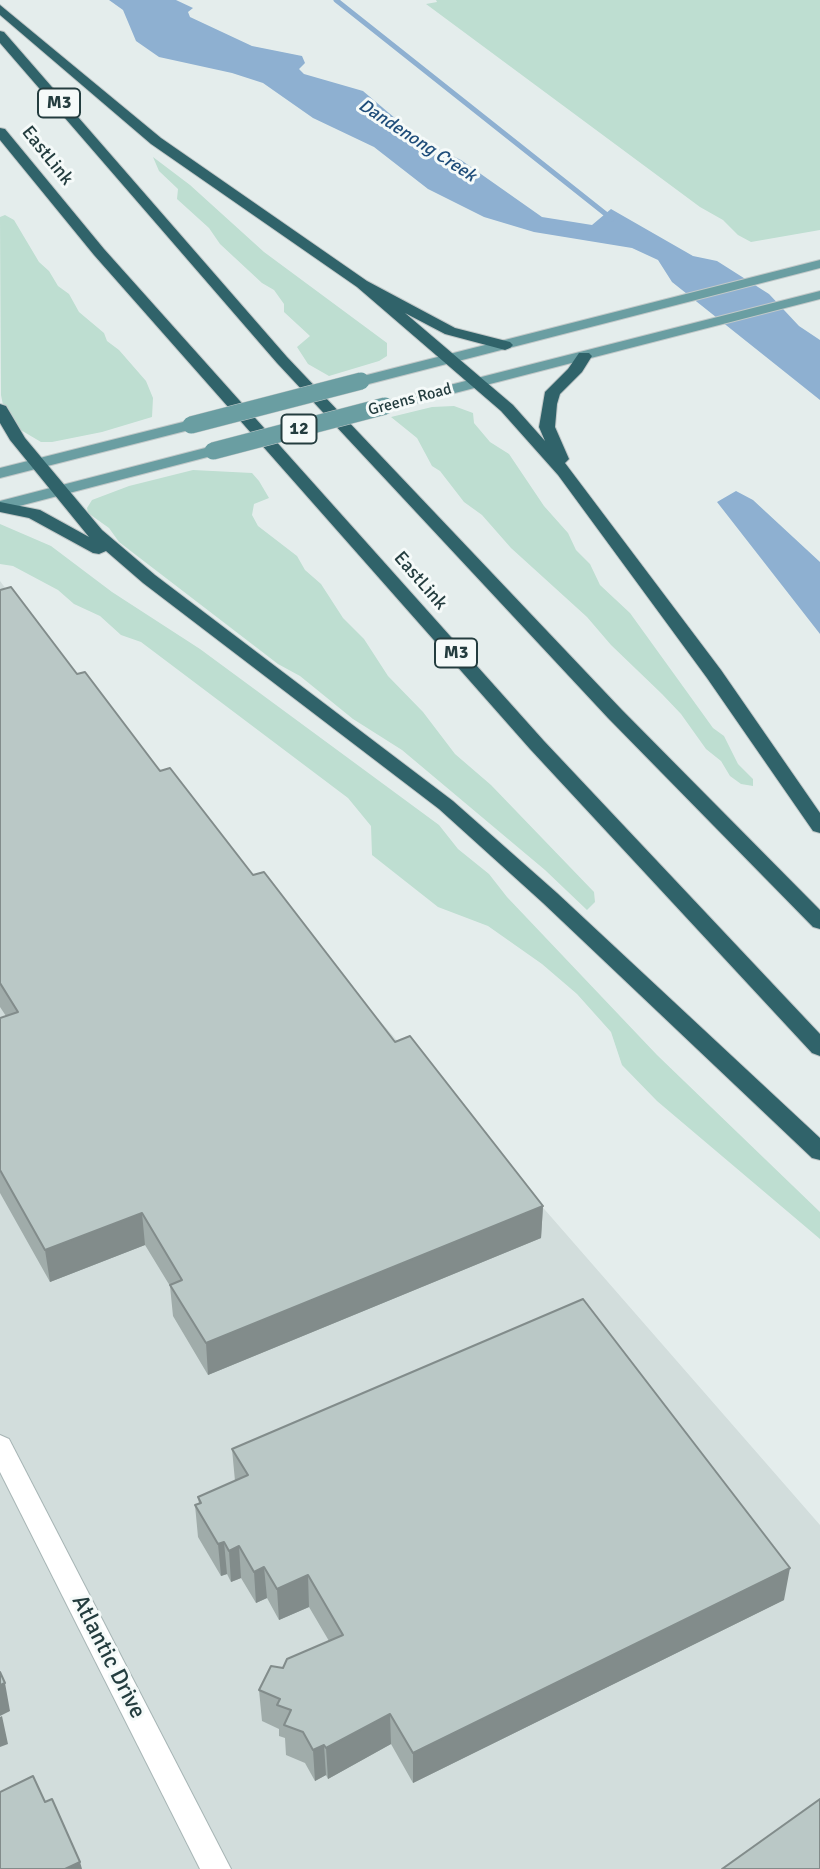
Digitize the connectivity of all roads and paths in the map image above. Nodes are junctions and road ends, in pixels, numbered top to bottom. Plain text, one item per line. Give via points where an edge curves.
1 (0, 9) edge
2 (0, 35) edge
3 (0, 132) edge
4 (820, 264) edge
5 (362, 284) junction
6 (817, 296) edge
7 (505, 345) junction
8 (584, 356) junction
9 (449, 359) junction
10 (477, 382) junction
11 (0, 409) edge
12 (15, 436) junction
13 (3, 447) dead end
14 (37, 463) junction
15 (0, 472) edge
16 (564, 472) junction
17 (58, 491) junction
18 (0, 507) edge
19 (149, 579) junction
20 (820, 827) edge
21 (820, 922) edge
22 (820, 1048) edge
23 (820, 1152) edge
24 (0, 1446) edge
25 (216, 1869) edge

1 - 5 highway via 149,135
2 - 21 highway, M3 via 292,370 615,713
3 - 22 highway, EastLink / M3 via 99,252 537,745
4 - 7 main road, Greens Road / 12
5 - 7 highway via 450,331
5 - 9 highway
6 - 8 main road, Greens Road / 12
7 - 9 main road, Greens Road / 12
8 - 10 main road, Greens Road / 12
8 - 16 highway via 553,391 546,417
9 - 10 highway
9 - 14 main road, Greens Road / 12, bridge
10 - 16 highway via 514,415
10 - 17 main road, Greens Road / 12, bridge
11 - 12 highway
12 - 13 highway
12 - 14 highway
14 - 15 main road, Greens Road / 12
14 - 17 highway
16 - 20 highway via 714,674
17 - 18 main road, Greens Road / 12
17 - 19 highway via 96,534
18 - 19 highway via 24,510 50,521
19 - 23 highway via 455,813
24 - 25 street, Atlantic Drive

